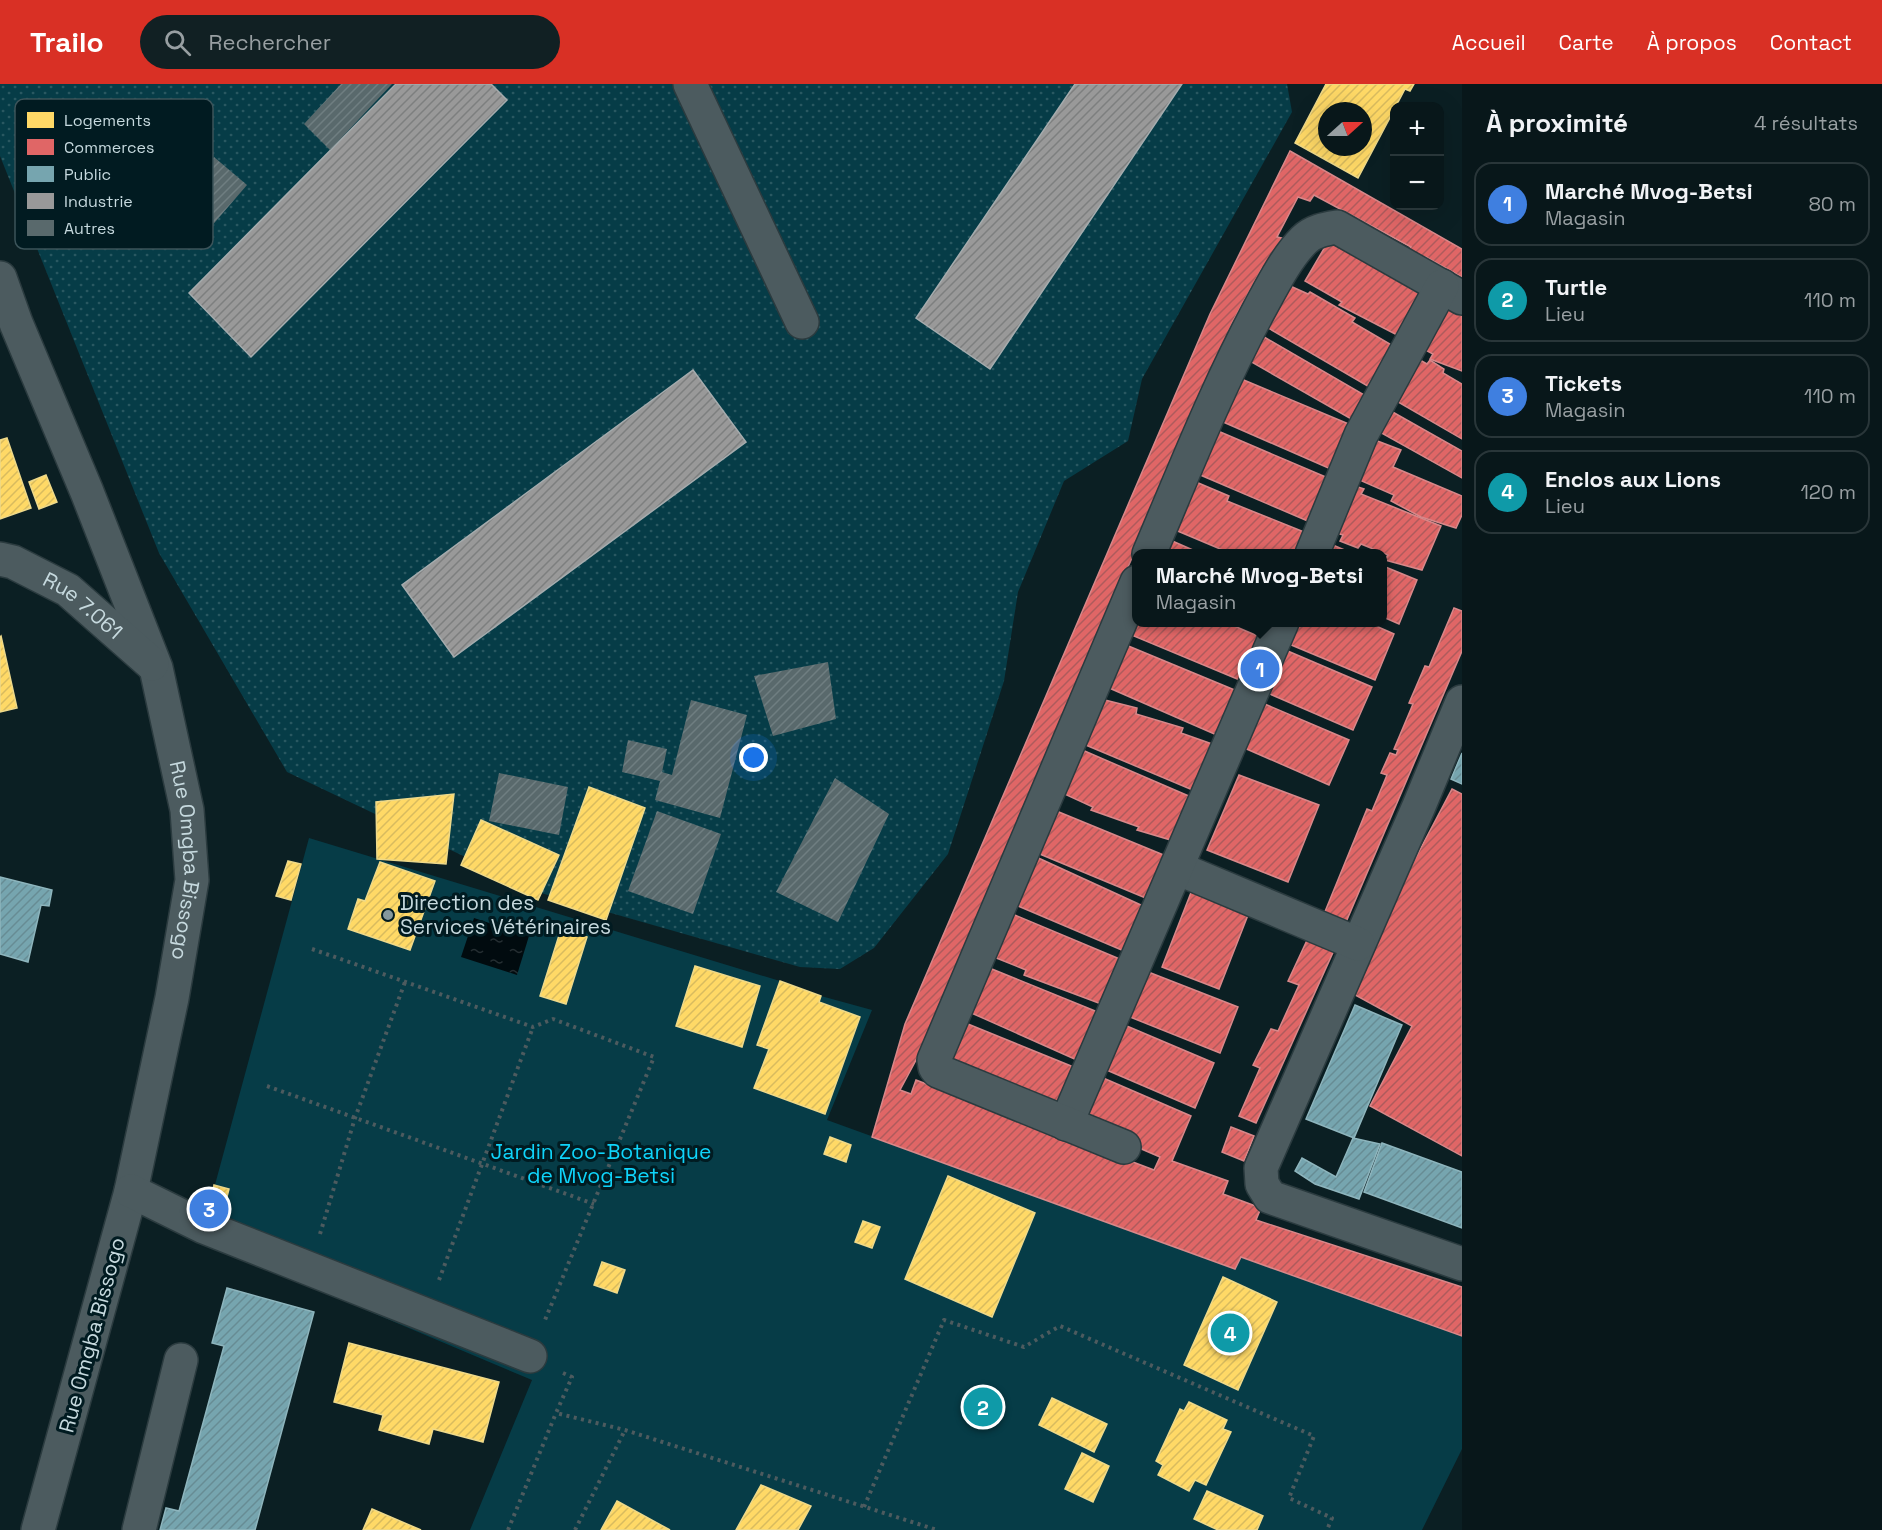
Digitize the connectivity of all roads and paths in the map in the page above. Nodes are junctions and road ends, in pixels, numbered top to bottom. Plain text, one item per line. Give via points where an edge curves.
1 (690, 84) edge
2 (0, 278) edge
3 (1452, 292) edge
4 (802, 322) dead end
5 (1151, 549) edge
6 (1314, 549) edge
7 (0, 559) edge
8 (1132, 594) edge
9 (1280, 627) edge
10 (156, 668) junction
11 (1462, 702) edge
12 (1178, 868) junction
13 (1358, 944) junction
14 (312, 949) dead end
15 (405, 982) junction
16 (533, 1027) junction
17 (267, 1086) dead end
18 (355, 1118) junction
19 (1066, 1124) junction
20 (1124, 1148) dead end
21 (482, 1164) junction
22 (131, 1191) junction
23 (594, 1204) junction
24 (1462, 1264) edge
25 (309, 1269) junction
26 (426, 1315) junction
27 (530, 1356) junction
28 (181, 1360) dead end
29 (556, 1413) junction
30 (625, 1430) junction
31 (864, 1507) junction
32 (931, 1529) edge
33 (38, 1530) edge
34 (139, 1530) edge
35 (508, 1530) edge
36 (575, 1530) edge
37 (937, 1530) edge
38 (1327, 1530) edge

1 - 4 street
2 - 10 street, Rue Omgba Bissogo
3 - 5 street via 1337,227 1304,240 1280,271 1247,333
3 - 6 street via 1361,435
7 - 10 street, Rue 7.061 via 68,590
8 - 19 street via 934,1060 938,1071
9 - 12 street
10 - 22 street, Rue Omgba Bissogo via 187,810 192,879 172,998
11 - 13 street
12 - 13 street
12 - 19 street
13 - 24 street via 1261,1168 1262,1184 1270,1197
14 - 15 path
15 - 16 path
15 - 18 path
16 - 21 path
16 - 23 path via 553,1019 654,1057
17 - 18 path
18 - 21 path
18 - 25 path
19 - 20 street
21 - 23 path
21 - 26 path
22 - 25 street via 204,1227
22 - 33 street, Rue Omgba Bissogo
23 - 27 path
25 - 26 street
26 - 27 street
27 - 29 path via 572,1377
28 - 34 street
29 - 30 path
29 - 35 path
30 - 31 path
30 - 36 path
31 - 32 path
31 - 38 path via 944,1320 1024,1347 1060,1326 1314,1436 1289,1498 1332,1518
32 - 37 path

